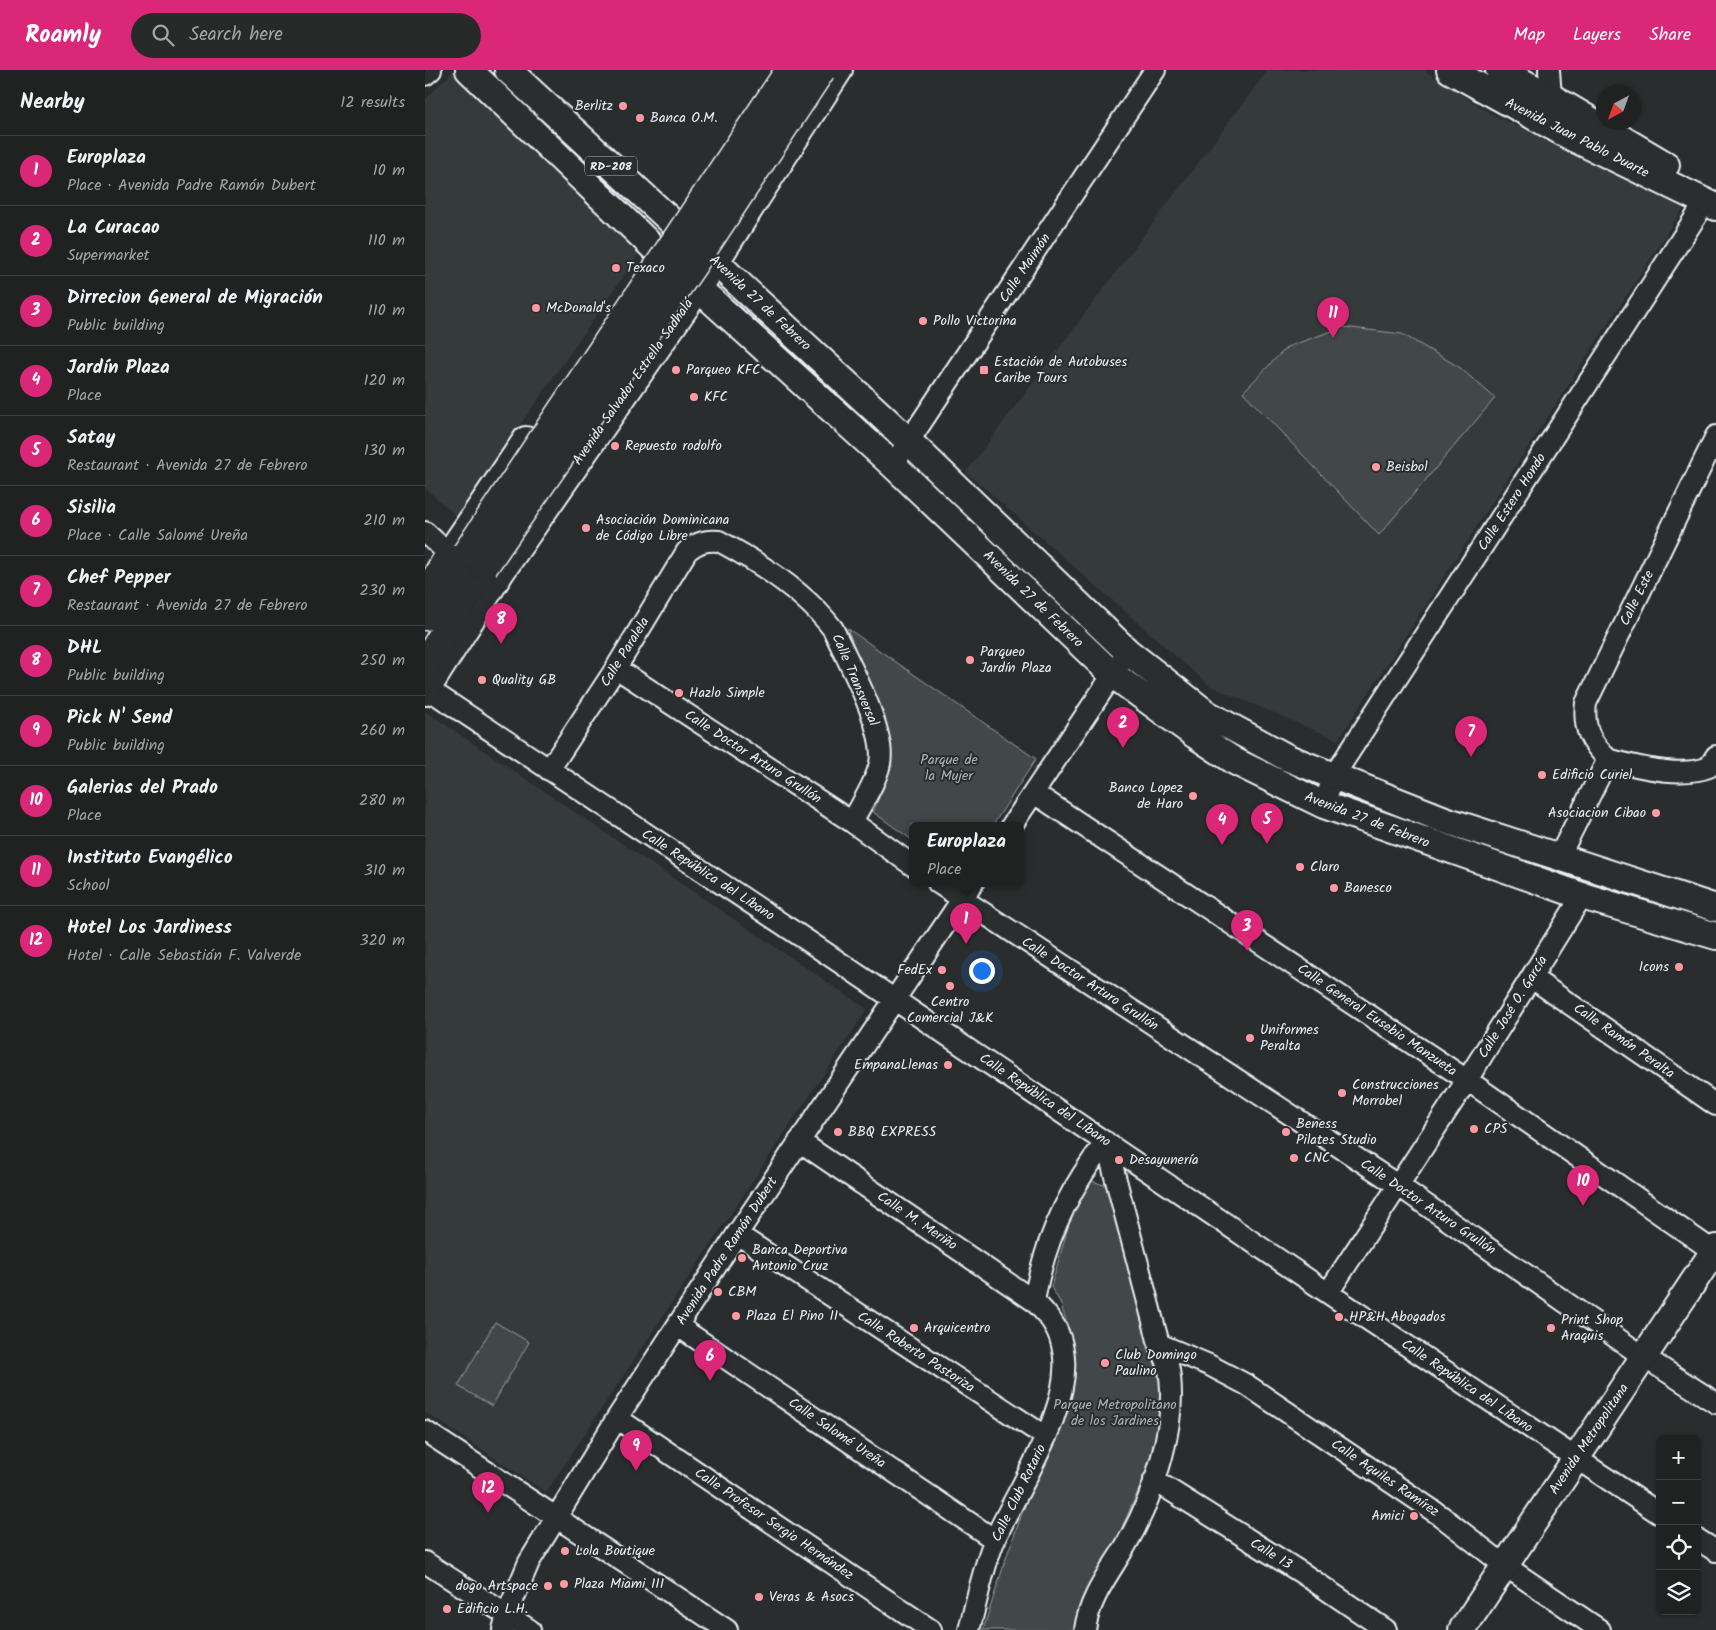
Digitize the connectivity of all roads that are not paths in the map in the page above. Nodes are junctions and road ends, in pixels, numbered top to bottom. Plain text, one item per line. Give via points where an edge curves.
1 (431, 70) edge
2 (469, 70) edge
3 (508, 70) edge
4 (774, 70) edge
5 (790, 70) edge
6 (821, 70) edge
7 (839, 70) edge
8 (1155, 70) edge
9 (1499, 70) edge
10 (1549, 70) edge
11 (1457, 72) edge
12 (425, 75) edge
13 (1551, 97) junction
14 (1539, 121) junction
15 (1711, 204) edge
16 (672, 223) junction
17 (655, 249) junction
18 (716, 262) junction
19 (698, 289) junction
20 (1716, 436) edge
21 (909, 441) junction
22 (893, 465) junction
23 (425, 532) edge
24 (706, 540) joint
25 (466, 558) junction
26 (425, 595) edge
27 (425, 616) edge
28 (1128, 652) junction
29 (616, 668) junction
30 (1111, 674) junction
31 (426, 682) edge
32 (1716, 756) edge
33 (1608, 760) junction
34 (549, 770) junction
35 (1333, 777) junction
36 (1034, 793) junction
37 (1324, 805) junction
38 (852, 822) junction
39 (1014, 822) edge
40 (1559, 857) junction
41 (909, 863) edge
42 (943, 887) edge
43 (970, 887) edge
44 (1583, 896) junction
45 (961, 900) junction
46 (1716, 908) edge
47 (1716, 936) edge
48 (1532, 978) junction
49 (894, 999) junction
50 (1467, 1080) junction
51 (1716, 1105) edge
52 (799, 1141) junction
53 (1106, 1142) junction
54 (1399, 1186) junction
55 (737, 1234) junction
56 (1715, 1251) edge
57 (1328, 1293) junction
58 (1034, 1301) junction
59 (678, 1326) junction
60 (1159, 1344) junction
61 (1644, 1356) junction
62 (1716, 1403) edge
63 (617, 1418) junction
64 (425, 1431) edge
65 (1046, 1437) junction
66 (1575, 1459) junction
67 (1154, 1480) junction
68 (1656, 1511) edge
69 (556, 1517) junction
70 (995, 1540) junction
71 (1701, 1542) edge
72 (1716, 1551) edge
73 (425, 1562) edge
74 (1504, 1565) junction
75 (505, 1622) edge
76 (530, 1630) edge
77 (727, 1630) edge
78 (931, 1630) edge
79 (969, 1630) edge
80 (1085, 1630) edge
81 (1386, 1630) edge
82 (1462, 1630) edge
83 (1600, 1630) edge

1 - 12 street
2 - 17 main road, Avenida 27 de Febrero / RD-208
3 - 16 main road, Avenida 27 de Febrero / RD-208
4 - 16 main road, Avenida Salvador Estrella Sadhalá
5 - 25 highway, Avenida Salvador Estrella Sadhalá, bridge
6 - 25 highway, Avenida Salvador Estrella Sadhalá, bridge via 692,266
7 - 18 main road, Avenida Salvador Estrella Sadhalá
8 - 21 street, Calle Maimón
9 - 13 main road, Avenida Juan Pablo Duarte
10 - 13 street
11 - 14 main road, Avenida Juan Pablo Duarte
13 - 14 street
13 - 15 main road, Avenida Juan Pablo Duarte via 1703,187
14 - 15 main road, Avenida Juan Pablo Duarte
15 - 35 street, Calle Estero Hondo
16 - 17 main road, Avenida Salvador Estrella Sadhalá
16 - 18 main road, Avenida 27 de Febrero / RD-208
17 - 19 main road, Avenida 27 de Febrero
17 - 25 main road, Avenida Salvador Estrella Sadhalá
18 - 19 main road, Avenida Salvador Estrella Sadhalá
18 - 21 main road, Avenida 27 de Febrero
19 - 22 main road, Avenida 27 de Febrero
19 - 31 main road, Avenida Salvador Estrella Sadhalá
20 - 33 street, Calle Este via 1586,703 1587,732 1595,748
21 - 22 street, Calle Maimón
21 - 28 main road, Avenida 27 de Febrero
22 - 30 main road, Avenida 27 de Febrero
23 - 25 street
24 - 29 street, Calle Paralela via 687,551
24 - 38 street, Calle Transversal via 719,541 730,547 792,588 833,629 871,713 881,746 878,772
25 - 26 main road, Avenida Salvador Estrella Sadhalá
25 - 27 highway, Avenida Salvador Estrella Sadhalá
25 - 31 highway, Avenida Salvador Estrella Sadhalá
28 - 30 street
28 - 35 main road, Avenida 27 de Febrero via 1207,714 1250,739
29 - 34 street, Calle Paralela
29 - 38 street, Calle Doctor Arturo Grullón
30 - 36 street
30 - 37 main road, Avenida 27 de Febrero via 1236,762
31 - 34 street, Calle República del Líbano
32 - 33 street via 1709,768 1687,773
33 - 40 street
34 - 49 street, Calle República del Líbano
35 - 37 street, Calle Estero Hondo
35 - 40 main road, Avenida 27 de Febrero via 1445,820
36 - 39 street
36 - 50 street, Calle General Eusebio Manzueta
37 - 44 main road, Avenida 27 de Febrero
38 - 41 street, Calle Doctor Arturo Grullón
40 - 46 main road, Avenida 27 de Febrero
42 - 45 street, Calle Doctor Arturo Grullón
43 - 45 street, Avenida Padre Ramón Dubert
44 - 47 main road, Avenida 27 de Febrero
44 - 48 street, Calle José O. García
45 - 49 street, Avenida Padre Ramón Dubert
45 - 54 street, Calle Doctor Arturo Grullón
48 - 50 street, Calle José O. García
48 - 51 street, Calle Ramón Peralta
49 - 52 street, Avenida Padre Ramón Dubert
49 - 53 street, Calle República del Líbano
50 - 54 street, Calle José O. García
50 - 56 street, Calle General Eusebio Manzueta
52 - 55 street, Avenida Padre Ramón Dubert
52 - 58 street, Calle M. Meriño
53 - 57 street, Calle República del Líbano
53 - 58 street via 1065,1204 1043,1262
53 - 60 street
54 - 57 street, Calle José O. García
54 - 61 street, Calle Doctor Arturo Grullón
55 - 59 street, Avenida Padre Ramón Dubert
55 - 65 street, Calle Roberto Pastoriza
56 - 61 main road, Avenida Metropolitana
57 - 66 street, Calle República del Líbano
58 - 65 street, Calle Club Rotario via 1058,1331 1065,1356 1060,1392
59 - 63 street, Avenida Padre Ramón Dubert
59 - 70 street, Calle Salomé Ureña
60 - 67 street via 1167,1363 1171,1402
60 - 74 street, Calle Aquiles Ramírez via 1247,1384 1441,1516
61 - 62 street, Calle Doctor Arturo Grullón
61 - 66 main road, Avenida Metropolitana
63 - 69 street, Avenida Padre Ramón Dubert
63 - 78 street, Calle Profesor Sergio Hernández
64 - 69 street
65 - 70 street, Calle Club Rotario
66 - 68 street, Calle República del Líbano
66 - 74 main road, Avenida Metropolitana
67 - 80 street via 1142,1514 1087,1612
67 - 81 street, Calle 13
69 - 75 street, Avenida Padre Ramón Dubert via 529,1562
69 - 77 street
70 - 79 street, Calle Club Rotario
71 - 72 street
73 - 75 street
74 - 82 main road, Avenida Metropolitana
74 - 83 street, Calle Aquiles Ramírez
75 - 76 street

